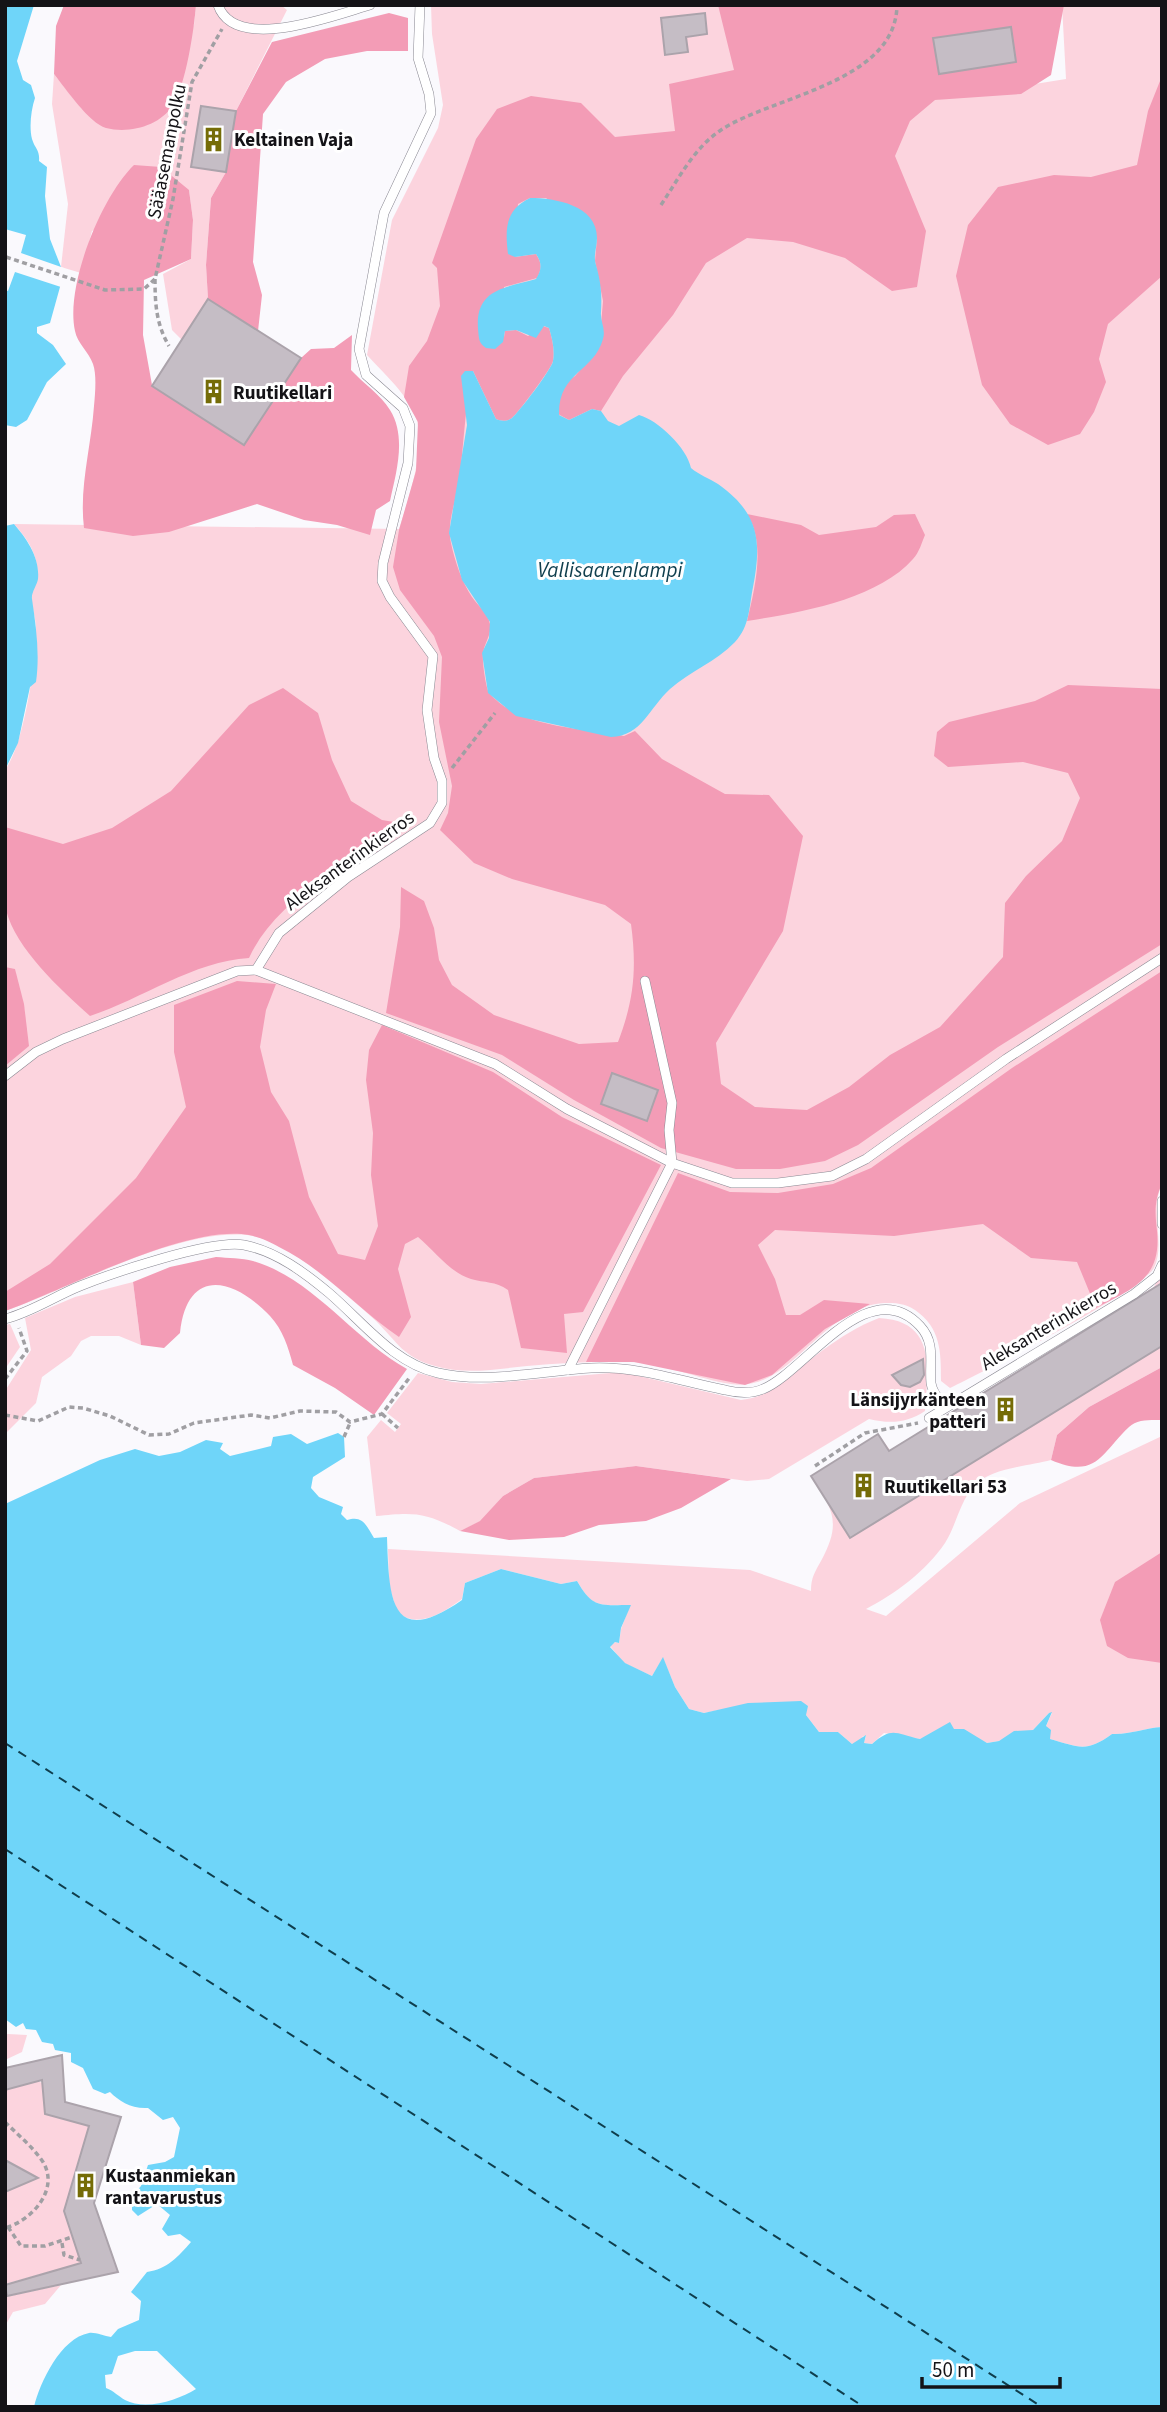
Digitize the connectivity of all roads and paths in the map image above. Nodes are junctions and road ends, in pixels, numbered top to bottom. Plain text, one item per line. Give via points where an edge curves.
1 (218, 5) edge
2 (370, 5) edge
3 (420, 5) edge
4 (897, 5) edge
5 (228, 22) junction
6 (661, 205) dead end
7 (6, 257) edge
8 (155, 279) junction
9 (169, 346) dead end
10 (495, 713) dead end
11 (442, 781) junction
12 (1162, 958) edge
13 (256, 970) junction
14 (645, 981) dead end
15 (5, 1076) edge
16 (672, 1163) junction
17 (1162, 1200) edge
18 (1162, 1223) edge
19 (1162, 1265) edge
20 (10, 1317) edge
21 (418, 1367) junction
22 (568, 1370) junction
23 (5, 1379) edge
24 (944, 1407) junction
25 (382, 1414) junction
26 (5, 1415) edge
27 (929, 1418) joint
28 (350, 1422) junction
29 (398, 1428) dead end
30 (344, 1437) dead end
31 (815, 1466) dead end
32 (5, 2122) edge
33 (7, 2227) edge
34 (72, 2237) dead end
35 (62, 2243) junction
36 (80, 2260) dead end

1 - 5 lane
2 - 5 lane via 274,29
3 - 11 lane, Aleksanterinkierros via 418,58 431,113 384,213 359,349 366,375 402,408 410,426 408,463 382,581 433,656 427,710
4 - 6 path via 893,31 870,57 814,90 745,116 720,131 696,152
5 - 8 path, Sääasemanpolku via 192,82
7 - 8 path via 105,290 144,289
8 - 9 path, Sääasemanpolku via 160,331
10 - 11 path
11 - 13 lane, Aleksanterinkierros via 442,803 430,823 348,877 278,933
12 - 16 lane via 1006,1059 866,1159 832,1176 778,1183 733,1182
13 - 15 lane via 237,971 63,1039 36,1052
13 - 16 lane via 495,1064 567,1109
14 - 16 lane via 672,1103
16 - 22 lane
17 - 18 lane
19 - 24 lane, Aleksanterinkierros via 1157,1276 1134,1294
20 - 21 lane via 105,1278 214,1246 242,1245 270,1253 309,1277 396,1354
20 - 23 path via 27,1351
21 - 22 lane via 458,1377
21 - 25 path
22 - 24 lane via 644,1370 725,1390 753,1392 776,1382 842,1327 888,1311 911,1318 925,1332 932,1354 931,1385
24 - 27 lane, Aleksanterinkierros
25 - 28 path
25 - 29 path
26 - 28 path via 38,1421 69,1407 83,1408 149,1435 169,1434 194,1423 251,1415 271,1418 300,1411 336,1412
27 - 31 path via 906,1427 865,1433
28 - 30 path
32 - 33 path via 47,2170 39,2206 19,2224
33 - 35 path via 21,2246
34 - 35 path
35 - 36 path via 64,2255

